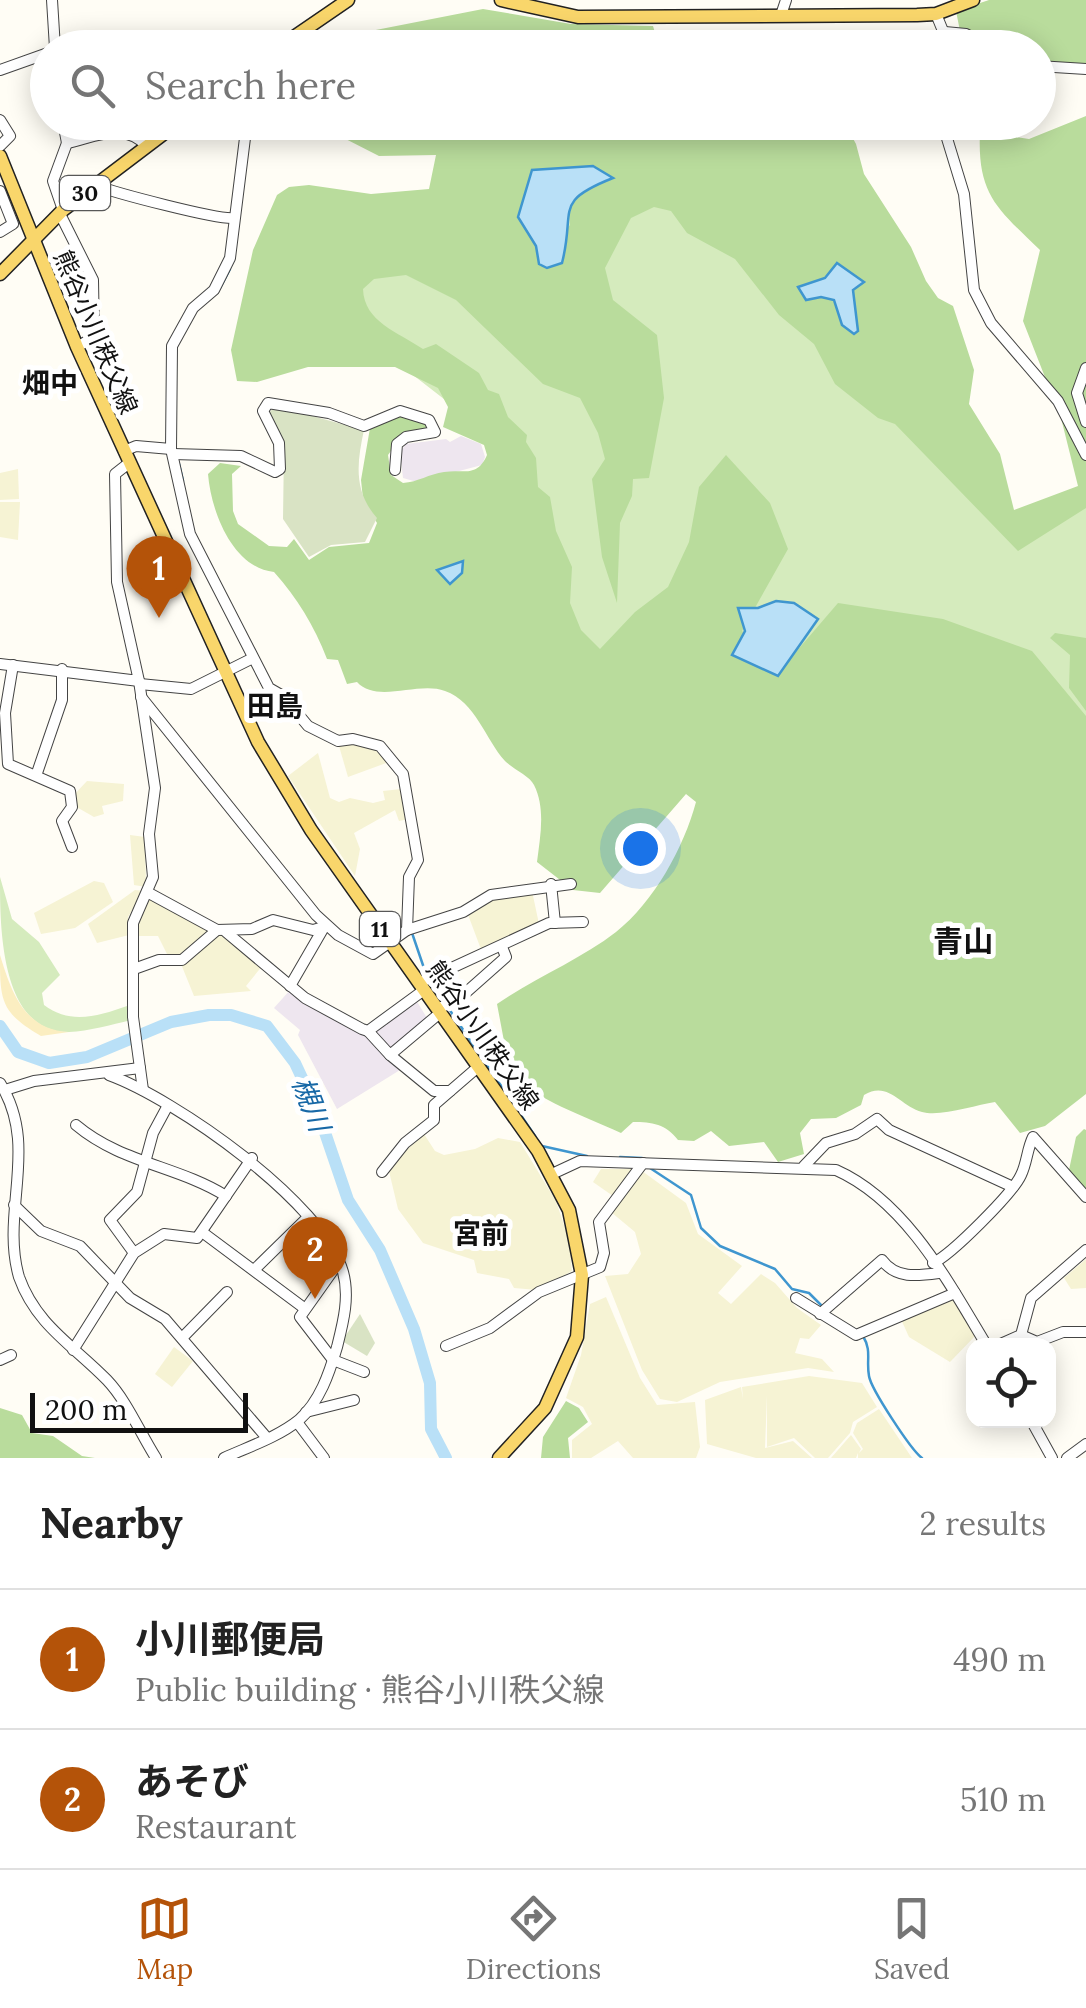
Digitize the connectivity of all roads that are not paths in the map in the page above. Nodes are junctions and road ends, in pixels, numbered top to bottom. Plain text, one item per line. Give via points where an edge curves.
1 (52, 0) edge
2 (348, 0) edge
3 (501, 0) edge
4 (786, 0) edge
5 (973, 0) edge
6 (936, 14) junction
7 (781, 16) junction
8 (54, 30) edge
9 (306, 30) edge
10 (944, 30) edge
11 (30, 60) edge
12 (1056, 67) edge
13 (1086, 69) edge
14 (0, 70) edge
15 (0, 120) edge
16 (66, 140) edge
17 (79, 140) edge
18 (141, 140) edge
19 (155, 140) edge
20 (245, 140) edge
21 (948, 140) edge
22 (67, 143) junction
23 (0, 146) edge
24 (147, 146) junction
25 (0, 156) edge
26 (95, 185) junction
27 (0, 191) edge
28 (61, 212) junction
29 (234, 218) junction
30 (0, 232) edge
31 (32, 240) junction
32 (0, 274) edge
33 (77, 348) junction
34 (1086, 368) edge
35 (1086, 422) edge
36 (172, 452) junction
37 (1086, 455) edge
38 (127, 457) junction
39 (395, 470) dead end
40 (251, 659) junction
41 (0, 664) edge
42 (13, 665) junction
43 (62, 668) junction
44 (226, 674) junction
45 (140, 682) junction
46 (141, 697) junction
47 (37, 773) junction
48 (72, 846) dead end
49 (153, 877) junction
50 (550, 884) junction
51 (571, 884) dead end
52 (147, 892) junction
53 (162, 898) junction
54 (583, 922) dead end
55 (556, 923) junction
56 (325, 928) junction
57 (407, 930) junction
58 (222, 931) junction
59 (390, 942) junction
60 (502, 947) junction
61 (134, 969) junction
62 (290, 986) junction
63 (421, 987) junction
64 (440, 1011) junction
65 (368, 1031) junction
66 (390, 1055) junction
67 (478, 1067) junction
68 (140, 1068) junction
69 (109, 1074) junction
70 (2, 1086) edge
71 (143, 1090) junction
72 (451, 1091) junction
73 (168, 1107) junction
74 (76, 1125) dead end
75 (252, 1158) junction
76 (643, 1163) junction
77 (143, 1164) junction
78 (804, 1166) junction
79 (382, 1172) dead end
80 (552, 1174) junction
81 (1013, 1187) junction
82 (226, 1196) junction
83 (1086, 1197) edge
84 (14, 1205) junction
85 (306, 1219) junction
86 (202, 1232) junction
87 (1086, 1250) edge
88 (134, 1254) junction
89 (340, 1262) junction
90 (936, 1268) junction
91 (254, 1270) junction
92 (582, 1275) junction
93 (116, 1285) junction
94 (227, 1292) dead end
95 (955, 1293) junction
96 (796, 1298) dead end
97 (304, 1308) junction
98 (820, 1314) junction
99 (1086, 1332) edge
100 (1020, 1335) junction
101 (182, 1338) junction
102 (982, 1338) edge
103 (1013, 1338) edge
104 (446, 1346) dead end
105 (72, 1350) junction
106 (333, 1360) junction
107 (364, 1372) dead end
108 (354, 1400) dead end
109 (306, 1412) junction
110 (297, 1422) junction
111 (1035, 1428) edge
112 (267, 1438) junction
113 (1086, 1444) edge
114 (156, 1458) edge
115 (224, 1458) edge
116 (324, 1458) edge
117 (498, 1458) edge
118 (1052, 1458) edge
119 (1067, 1458) edge

1 - 8 street
2 - 9 main road
3 - 7 main road via 562,16
4 - 7 street
5 - 6 main road
6 - 7 main road
6 - 10 street
11 - 14 street
12 - 13 street
15 - 23 street via 10,136
16 - 22 street
17 - 22 street
18 - 24 street
19 - 24 main road, 30
20 - 29 street
21 - 37 street via 964,194 972,284 991,322 1058,401
22 - 28 street via 54,181
24 - 26 main road, 30
25 - 31 main road, 熊谷小川秩父線 / 11
26 - 28 main road, 30
26 - 29 street via 210,218
27 - 30 street via 13,224
28 - 31 main road, 30
28 - 33 street via 92,280 94,336
29 - 36 street via 230,258 219,283 193,308 172,346
31 - 32 main road, 30
31 - 33 main road, 熊谷小川秩父線 / 11
33 - 38 main road, 熊谷小川秩父線 / 11
34 - 35 street via 1078,393
36 - 38 street via 136,446
36 - 39 street via 241,456 280,469 279,443 263,411 268,403 364,426 400,411 429,420 435,432 397,444
36 - 40 street via 190,534
38 - 44 main road, 熊谷小川秩父線 / 11
38 - 45 street via 115,474 115,565
40 - 44 street
40 - 57 street via 269,688 308,726 338,741 380,746 404,774 418,860 409,878
41 - 42 street
42 - 43 street
42 - 47 street via 5,754 8,764
43 - 45 street
43 - 47 street via 62,700
44 - 45 street via 191,689
44 - 59 main road, 熊谷小川秩父線 / 11 via 296,808
45 - 46 street
46 - 49 street via 155,788
46 - 56 street
47 - 48 street via 70,791 72,807 62,821
49 - 52 street
49 - 53 street
50 - 51 street
50 - 55 street
50 - 57 street via 490,895 463,912
52 - 53 street
52 - 61 street via 132,922
53 - 58 street
54 - 55 street
55 - 60 street
56 - 58 street via 273,920
56 - 59 street via 373,954
56 - 62 street
57 - 59 street
58 - 61 street via 182,960
58 - 62 street
59 - 63 main road, 熊谷小川秩父線 / 11
60 - 63 street
60 - 64 street via 506,957
61 - 68 street
62 - 65 street
63 - 64 main road, 熊谷小川秩父線 / 11
63 - 65 street
64 - 66 street
64 - 67 main road, 熊谷小川秩父線 / 11
65 - 66 street
66 - 72 street via 434,1091
67 - 72 street
67 - 80 main road, 熊谷小川秩父線 / 11
68 - 69 street
68 - 71 street
69 - 70 street
69 - 71 street
70 - 84 street via 20,1133
71 - 73 street
72 - 79 street via 434,1104 434,1120
73 - 75 street
73 - 77 street
74 - 77 street
75 - 82 street
75 - 85 street
76 - 78 street
76 - 80 street via 580,1161
76 - 92 street via 599,1222 604,1262
77 - 82 street
77 - 88 street via 137,1192 110,1220
78 - 81 street via 826,1143 877,1119
78 - 90 street via 824,1166 861,1183 899,1216
80 - 92 main road, 熊谷小川秩父線 / 11 via 574,1226
81 - 83 street via 1032,1137
81 - 90 street
82 - 86 street
84 - 93 street via 42,1231 80,1246
84 - 105 street via 20,1280 44,1324
85 - 89 street
85 - 91 street
86 - 88 street via 190,1240 156,1236
86 - 91 street
87 - 100 street via 1031,1298
88 - 93 street
89 - 97 street
89 - 106 street via 347,1298
90 - 95 street
90 - 98 street via 906,1275 880,1261
91 - 97 street
92 - 104 street via 544,1289 490,1328
92 - 117 main road, 熊谷小川秩父線 / 11 via 570,1357 554,1393
93 - 101 street
93 - 105 street
94 - 101 street
95 - 98 street via 856,1335
95 - 102 street
96 - 98 street
97 - 106 street via 300,1317
99 - 100 street via 1037,1342
100 - 103 street
101 - 112 street
105 - 114 street via 112,1386
106 - 107 street
106 - 109 street
108 - 109 street
109 - 110 street
110 - 112 street
110 - 116 street
111 - 118 street
112 - 115 street
113 - 119 street

